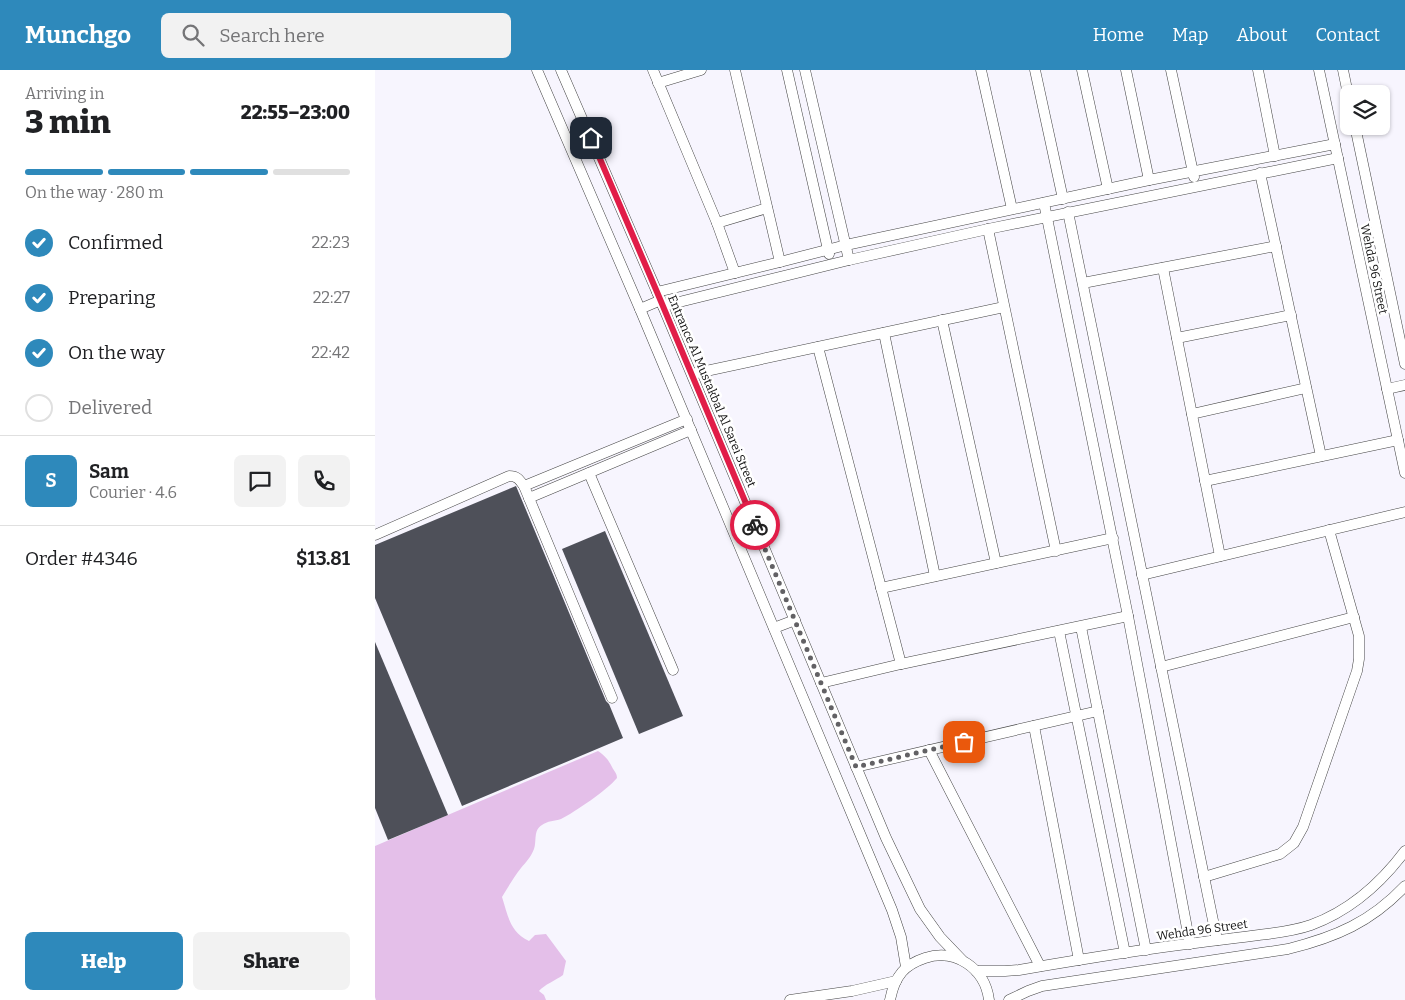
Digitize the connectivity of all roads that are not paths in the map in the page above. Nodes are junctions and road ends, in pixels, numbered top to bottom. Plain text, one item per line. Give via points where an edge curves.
1 (537, 70) edge
2 (561, 70) edge
3 (653, 70) edge
4 (735, 70) edge
5 (787, 70) edge
6 (805, 70) edge
7 (981, 70) edge
8 (1035, 70) edge
9 (1082, 70) edge
10 (1126, 70) edge
11 (1171, 70) edge
12 (1258, 70) edge
13 (1319, 70) edge
14 (1343, 70) edge
15 (695, 71) edge
16 (658, 83) junction
17 (1346, 85) edge
18 (819, 131) junction
19 (802, 135) junction
20 (1357, 135) edge
21 (1335, 144) junction
22 (1275, 156) junction
23 (1338, 158) junction
24 (1193, 172) junction
25 (1260, 173) junction
26 (1149, 180) junction
27 (1196, 187) junction
28 (1108, 189) junction
29 (1063, 198) junction
30 (1044, 203) junction
31 (767, 208) junction
32 (1012, 209) junction
33 (1068, 212) junction
34 (1047, 217) junction
35 (717, 224) junction
36 (988, 228) junction
37 (846, 245) junction
38 (1276, 246) junction
39 (827, 249) junction
40 (849, 260) junction
41 (780, 262) junction
42 (831, 264) junction
43 (1163, 268) junction
44 (735, 273) junction
45 (1083, 283) junction
46 (660, 299) junction
47 (1004, 307) junction
48 (640, 309) junction
49 (1291, 315) junction
50 (942, 320) junction
51 (884, 333) junction
52 (1177, 338) junction
53 (819, 347) junction
54 (1405, 364) edge
55 (692, 374) junction
56 (1405, 385) edge
57 (1306, 388) junction
58 (1387, 389) junction
59 (1192, 414) junction
60 (687, 419) junction
61 (691, 430) junction
62 (1398, 440) junction
63 (1321, 456) junction
64 (589, 473) junction
65 (1405, 474) edge
66 (1205, 481) junction
67 (524, 486) junction
68 (529, 498) junction
69 (1405, 512) edge
70 (1329, 530) junction
71 (375, 535) edge
72 (1113, 538) junction
73 (1056, 551) junction
74 (1220, 556) junction
75 (997, 563) junction
76 (1142, 575) junction
77 (935, 576) junction
78 (881, 588) junction
79 (1128, 616) junction
80 (1354, 617) junction
81 (795, 620) junction
82 (1081, 627) junction
83 (774, 628) junction
84 (1059, 631) junction
85 (901, 664) junction
86 (1161, 667) junction
87 (673, 670) dead end
88 (821, 684) junction
89 (612, 698) dead end
90 (1098, 711) junction
91 (1077, 716) junction
92 (1034, 726) junction
93 (929, 750) junction
94 (856, 767) junction
95 (1405, 851) edge
96 (1204, 877) junction
97 (1405, 886) edge
98 (1217, 940) junction
99 (1190, 944) junction
100 (1146, 950) junction
101 (1125, 954) junction
102 (962, 960) junction
103 (1079, 960) junction
104 (1040, 966) junction
105 (906, 967) junction
106 (976, 970) junction
107 (896, 981) junction
108 (790, 1000) edge
109 (890, 1000) edge
110 (989, 1000) edge
111 (1009, 1000) edge

1 - 48 street
2 - 46 street, Entrance Al Mustakbal Al Sarei Street
3 - 16 street
4 - 31 street
5 - 19 street
6 - 18 street
7 - 32 street
8 - 29 street
9 - 28 street
10 - 26 street
11 - 24 street
12 - 22 street
13 - 21 street, Wehda 96 Street
14 - 17 street
15 - 16 street
16 - 35 street
18 - 19 street
18 - 37 street
19 - 39 street
20 - 54 street, Wehda 96 Street
21 - 22 street
21 - 23 street, Wehda 96 Street
22 - 24 street
23 - 25 street
23 - 58 street, Wehda 96 Street
24 - 26 street
24 - 27 street
25 - 27 street
25 - 38 street
26 - 28 street
27 - 33 street
28 - 29 street
29 - 30 street
30 - 32 street
30 - 34 street
31 - 35 street
31 - 41 street
32 - 37 street
33 - 34 street
33 - 45 street
34 - 36 street
34 - 72 street
35 - 44 street
36 - 40 street
36 - 47 street
37 - 39 street
37 - 40 street
38 - 43 street
38 - 49 street
39 - 41 street
39 - 42 street
40 - 42 street
41 - 44 street
42 - 46 street
43 - 45 street
43 - 52 street
44 - 46 street
45 - 76 street
46 - 48 street
46 - 55 street, Entrance Al Mustakbal Al Sarei Street
47 - 50 street
47 - 73 street
48 - 60 street
49 - 52 street
49 - 57 street
50 - 51 street
50 - 75 street
51 - 53 street
51 - 77 street
52 - 59 street
53 - 55 street
53 - 78 street
55 - 81 street, Entrance Al Mustakbal Al Sarei Street
56 - 58 street
57 - 59 street
57 - 63 street
58 - 62 street, Wehda 96 Street
59 - 66 street
60 - 61 street
60 - 67 street
61 - 64 street
61 - 83 street
62 - 63 street
62 - 65 street, Wehda 96 Street
63 - 66 street
64 - 68 street
64 - 87 street
66 - 74 street
67 - 68 street
67 - 71 street via 518,478 509,476
68 - 89 street
69 - 70 street
70 - 74 street
70 - 80 street
72 - 73 street
72 - 79 street
73 - 75 street
74 - 76 street
75 - 77 street
76 - 86 street
77 - 78 street
78 - 85 street
79 - 82 street
79 - 99 street
80 - 86 street
80 - 96 street via 1360,647 1357,671 1299,836 1280,854
81 - 83 street
81 - 88 street, Entrance Al Mustakbal Al Sarei Street
82 - 84 street
82 - 90 street
83 - 105 street via 892,910
84 - 85 street
84 - 91 street
85 - 88 street
86 - 96 street
88 - 94 street, Entrance Al Mustakbal Al Sarei Street
90 - 91 street
90 - 100 street
91 - 92 street
91 - 101 street
92 - 93 street
92 - 103 street
93 - 94 street
93 - 104 street
94 - 102 street, Entrance Al Mustakbal Al Sarei Street via 920,910
95 - 98 street, Wehda 96 Street via 1378,882 1328,917 1285,932
96 - 98 street
97 - 111 street via 1371,916 1317,942 1042,986
98 - 99 street, Wehda 96 Street
99 - 100 street, Wehda 96 Street
100 - 101 street, Wehda 96 Street
101 - 103 street, Wehda 96 Street
102 - 105 street via 954,956 937,956 921,959
102 - 106 street, Entrance Al Mustakbal Al Sarei Street
103 - 104 street, Wehda 96 Street
104 - 106 street, Wehda 96 Street via 1005,972
105 - 107 street
106 - 110 street via 986,986
107 - 108 street
107 - 109 street

